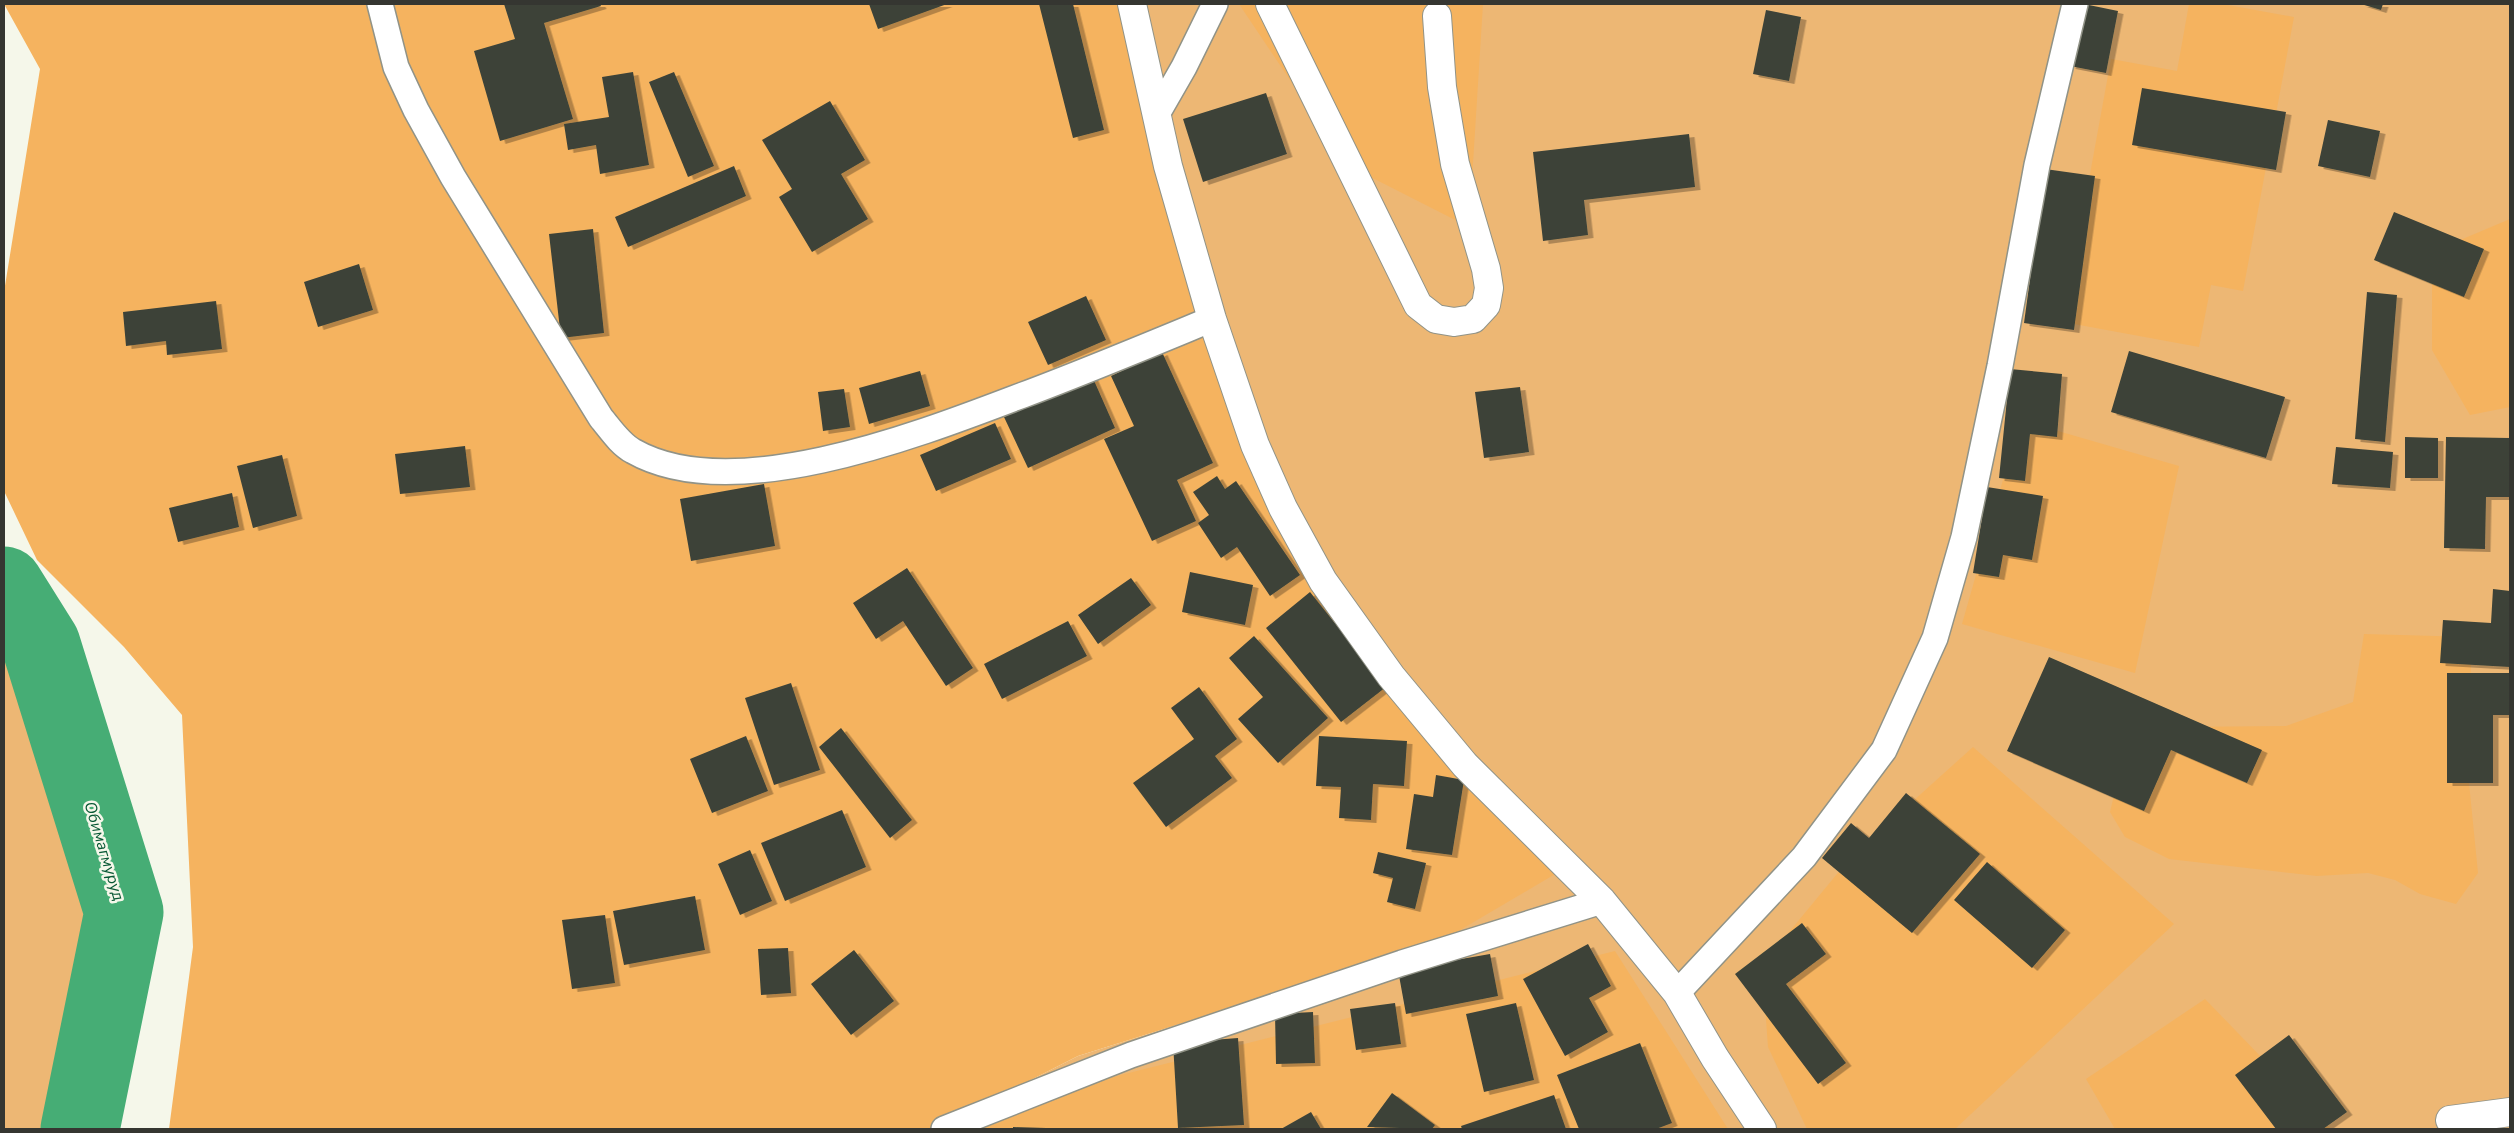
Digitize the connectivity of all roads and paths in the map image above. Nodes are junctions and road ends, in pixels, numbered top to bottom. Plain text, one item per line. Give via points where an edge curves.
1 (380, 4) edge
2 (1132, 4) edge
3 (1215, 4) edge
4 (1270, 4) edge
5 (2075, 4) edge
6 (1437, 16) dead end
7 (1157, 114) junction
8 (1212, 318) junction
9 (1602, 901) junction
10 (1677, 993) junction
11 (2510, 1112) edge
12 (2450, 1120) dead end
13 (944, 1129) edge
14 (1762, 1129) edge

1 - 8 lane via 402,82 453,177 602,418 618,439 645,457 679,468 730,472 779,468 869,449 958,420 1107,363
2 - 7 street
3 - 7 lane
4 - 6 street via 1418,306 1436,318 1454,322 1473,318 1486,306 1489,288 1455,164 1442,87
5 - 10 lane via 2037,165 1964,537 1935,638 1884,750 1804,857
7 - 8 street via 1168,166
8 - 9 street via 1255,444 1283,508 1323,581 1391,676 1465,765
9 - 10 street
9 - 13 lane via 1402,963 1130,1055
10 - 14 street
11 - 12 street

